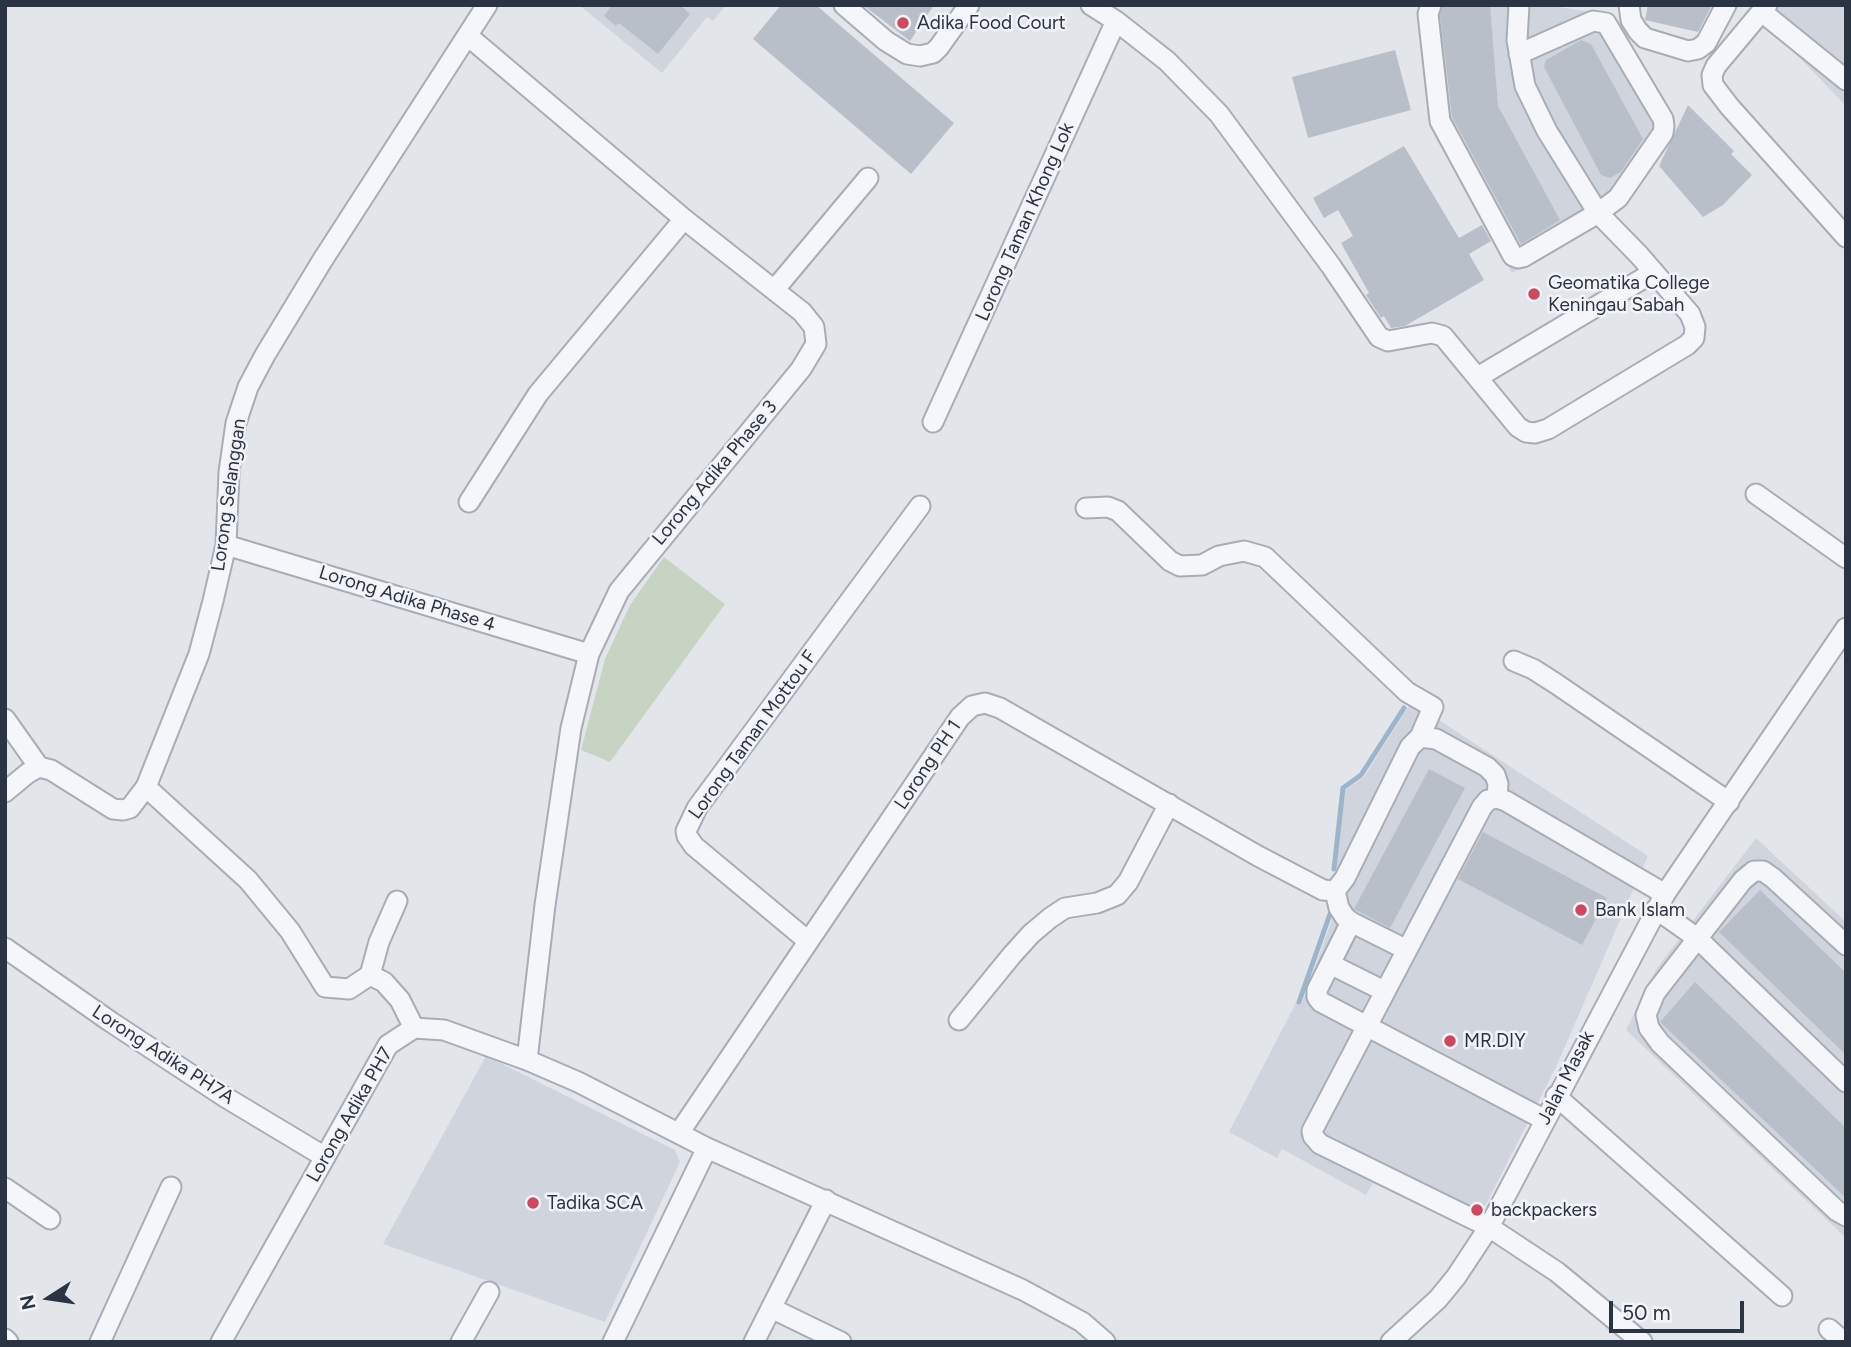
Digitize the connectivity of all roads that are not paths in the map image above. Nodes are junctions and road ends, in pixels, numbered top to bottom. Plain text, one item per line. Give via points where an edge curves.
1 (487, 5) edge
2 (844, 5) edge
3 (969, 5) edge
4 (1091, 5) edge
5 (1431, 5) edge
6 (1519, 5) edge
7 (1629, 5) edge
8 (1726, 5) edge
9 (1765, 8) edge
10 (1116, 21) junction
11 (468, 36) junction
12 (1519, 54) junction
13 (1846, 80) edge
14 (868, 178) dead end
15 (1598, 213) junction
16 (684, 219) junction
17 (1846, 237) edge
18 (1654, 272) junction
19 (775, 289) junction
20 (1478, 377) junction
21 (933, 422) dead end
22 (1756, 494) dead end
23 (469, 502) dead end
24 (920, 506) dead end
25 (1086, 508) dead end
26 (226, 545) junction
27 (1846, 558) edge
28 (1846, 628) edge
29 (589, 653) junction
30 (1514, 661) dead end
31 (5, 719) edge
32 (1420, 737) junction
33 (39, 767) junction
34 (146, 787) junction
35 (5, 792) edge
36 (1497, 798) junction
37 (1729, 802) junction
38 (1169, 804) junction
39 (1335, 891) junction
40 (397, 901) dead end
41 (1660, 901) junction
42 (1351, 922) junction
43 (1697, 938) junction
44 (808, 941) junction
45 (1846, 945) edge
46 (5, 948) edge
47 (1405, 949) junction
48 (1330, 964) junction
49 (370, 975) junction
50 (1384, 990) junction
51 (959, 1020) dead end
52 (1365, 1026) junction
53 (414, 1028) junction
54 (527, 1060) junction
55 (1846, 1082) edge
56 (1556, 1096) junction
57 (1545, 1119) junction
58 (680, 1133) junction
59 (707, 1148) junction
60 (325, 1157) junction
61 (171, 1187) dead end
62 (5, 1188) edge
63 (827, 1200) junction
64 (1846, 1216) edge
65 (50, 1219) dead end
66 (1489, 1227) junction
67 (489, 1292) dead end
68 (1782, 1296) dead end
69 (771, 1308) junction
70 (100, 1342) edge
71 (221, 1342) edge
72 (461, 1342) edge
73 (612, 1342) edge
74 (754, 1342) edge
75 (841, 1342) edge
76 (1105, 1342) edge
77 (1391, 1342) edge
78 (1642, 1342) edge

1 - 11 street, Lorong Selanggan
2 - 3 street via 886,41 920,57 939,47
4 - 10 street
5 - 15 street via 1428,14 1440,121 1513,256 1522,257
6 - 12 street
7 - 8 street via 1630,20 1645,38 1688,51 1706,43
9 - 13 street
9 - 17 street via 1716,66 1713,85
10 - 20 street via 1167,61 1220,114 1378,337 1388,341 1438,333
10 - 21 street, Lorong Taman Khong Lok
11 - 16 street, Lorong Adika Phase 3
11 - 26 street, Lorong Selanggan via 322,261 248,387 236,423 229,472
12 - 15 street via 1531,100
12 - 15 street via 1593,21 1606,23 1663,119 1663,133 1624,192
14 - 19 street
15 - 18 street
16 - 19 street, Lorong Adika Phase 3
16 - 23 street via 538,394
18 - 20 street
18 - 20 street via 1690,314 1694,338 1548,429 1535,433 1518,427
19 - 29 street, Lorong Adika Phase 3 via 814,327 816,344 811,355 619,591
22 - 27 street
24 - 44 street, Lorong Taman Mottou F via 688,824 687,836 694,846
25 - 32 street via 1118,511 1180,566 1202,565 1244,551 1265,557 1407,692 1433,707
26 - 29 street, Lorong Adika Phase 4
26 - 34 street, Lorong Selanggan via 198,654
28 - 37 street, Jalan Masak
29 - 54 street, Lorong Adika Phase 3 via 571,727
30 - 37 street via 1555,682
31 - 33 street
32 - 36 street via 1436,738 1487,766 1498,784
32 - 39 street via 1410,747
33 - 34 street, Lorong Selanggan via 113,809 130,808
33 - 35 street
34 - 49 street via 248,880 290,931 325,987 349,989
36 - 41 street
36 - 47 street via 1482,807
37 - 41 street, Jalan Masak
38 - 39 street, Lorong PH 1 via 1312,885
38 - 44 street, Lorong PH 1 via 1000,708 985,703 972,706 960,717
38 - 51 street via 1117,895 1065,908 1050,918 1012,955
39 - 42 street via 1339,908
40 - 49 street
41 - 43 street
41 - 56 street, Jalan Masak
42 - 47 street
42 - 48 street
43 - 45 street via 1742,880 1754,871 1763,871
43 - 55 street
43 - 64 street via 1656,993 1646,1015 1649,1028 1707,1089
44 - 58 street, Lorong PH 1
46 - 60 street, Lorong Adika PH7A via 225,1097
47 - 50 street
48 - 50 street
48 - 52 street via 1317,998
49 - 53 street via 384,982 400,1000
50 - 52 street
52 - 57 street
52 - 66 street via 1313,1125 1313,1136 1320,1144
53 - 54 street via 444,1030
53 - 60 street, Lorong Adika PH7 via 388,1045
54 - 58 street
56 - 57 street, Jalan Masak
56 - 68 street
57 - 66 street, Jalan Masak
58 - 59 street
59 - 63 street
59 - 73 street
60 - 71 street, Lorong Adika PH7
61 - 70 street
62 - 65 street
63 - 69 street
63 - 76 street via 1023,1290 1082,1322
66 - 77 street, Jalan Masak via 1438,1299
66 - 78 street via 1557,1272
67 - 72 street
69 - 74 street
69 - 75 street

